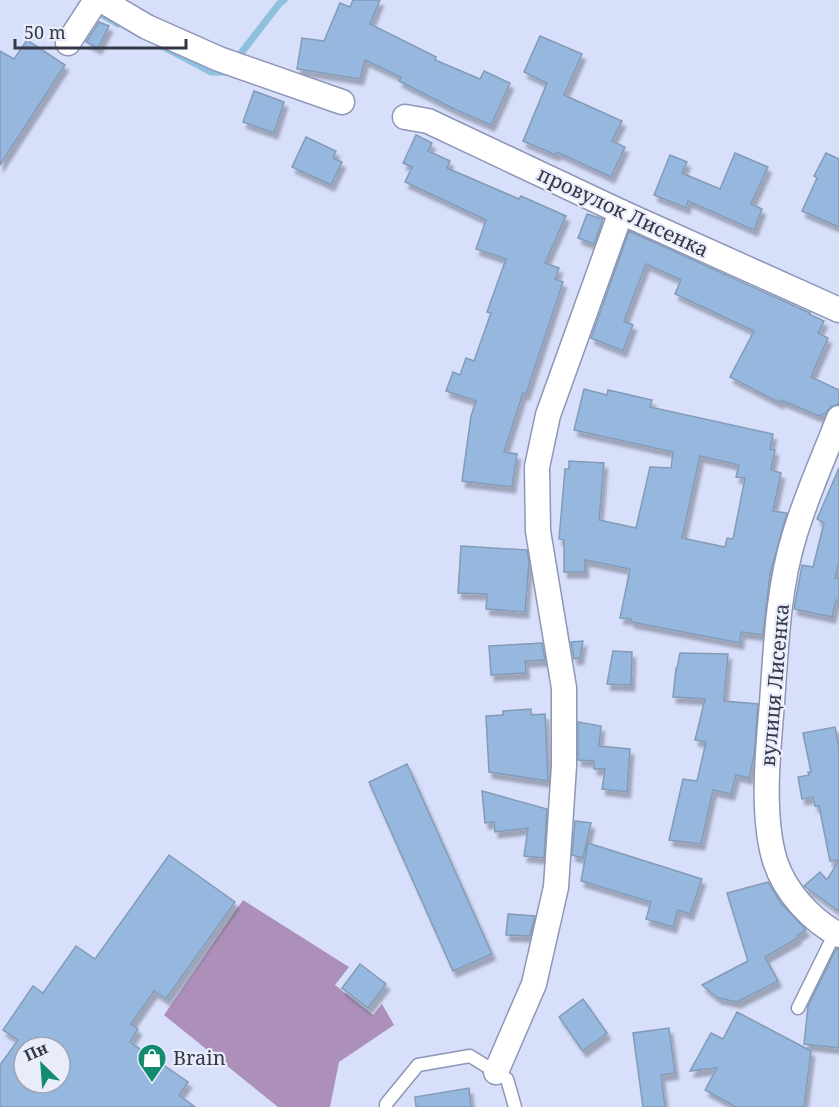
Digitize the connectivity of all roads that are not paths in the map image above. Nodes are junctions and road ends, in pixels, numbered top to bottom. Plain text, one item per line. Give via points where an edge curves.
1 (96, 0) edge
2 (101, 0) edge
3 (68, 44) dead end
4 (342, 102) dead end
5 (405, 117) dead end
6 (621, 212) junction
7 (839, 310) edge
8 (839, 418) edge
9 (837, 934) edge
10 (798, 1008) dead end
11 (496, 1072) junction
12 (386, 1107) edge
13 (515, 1107) edge

1 - 3 street
2 - 4 street via 147,27 242,69
5 - 6 street, провулок Лисенка via 428,121
6 - 7 street, провулок Лисенка
6 - 11 street via 548,415 537,467 538,531 564,688 557,876 534,984
8 - 9 street, вулиця Лисенка via 794,538 778,615 768,762 769,831 775,862 790,891 812,916
9 - 10 lane
11 - 12 lane via 470,1056 418,1065
11 - 13 lane via 507,1079

